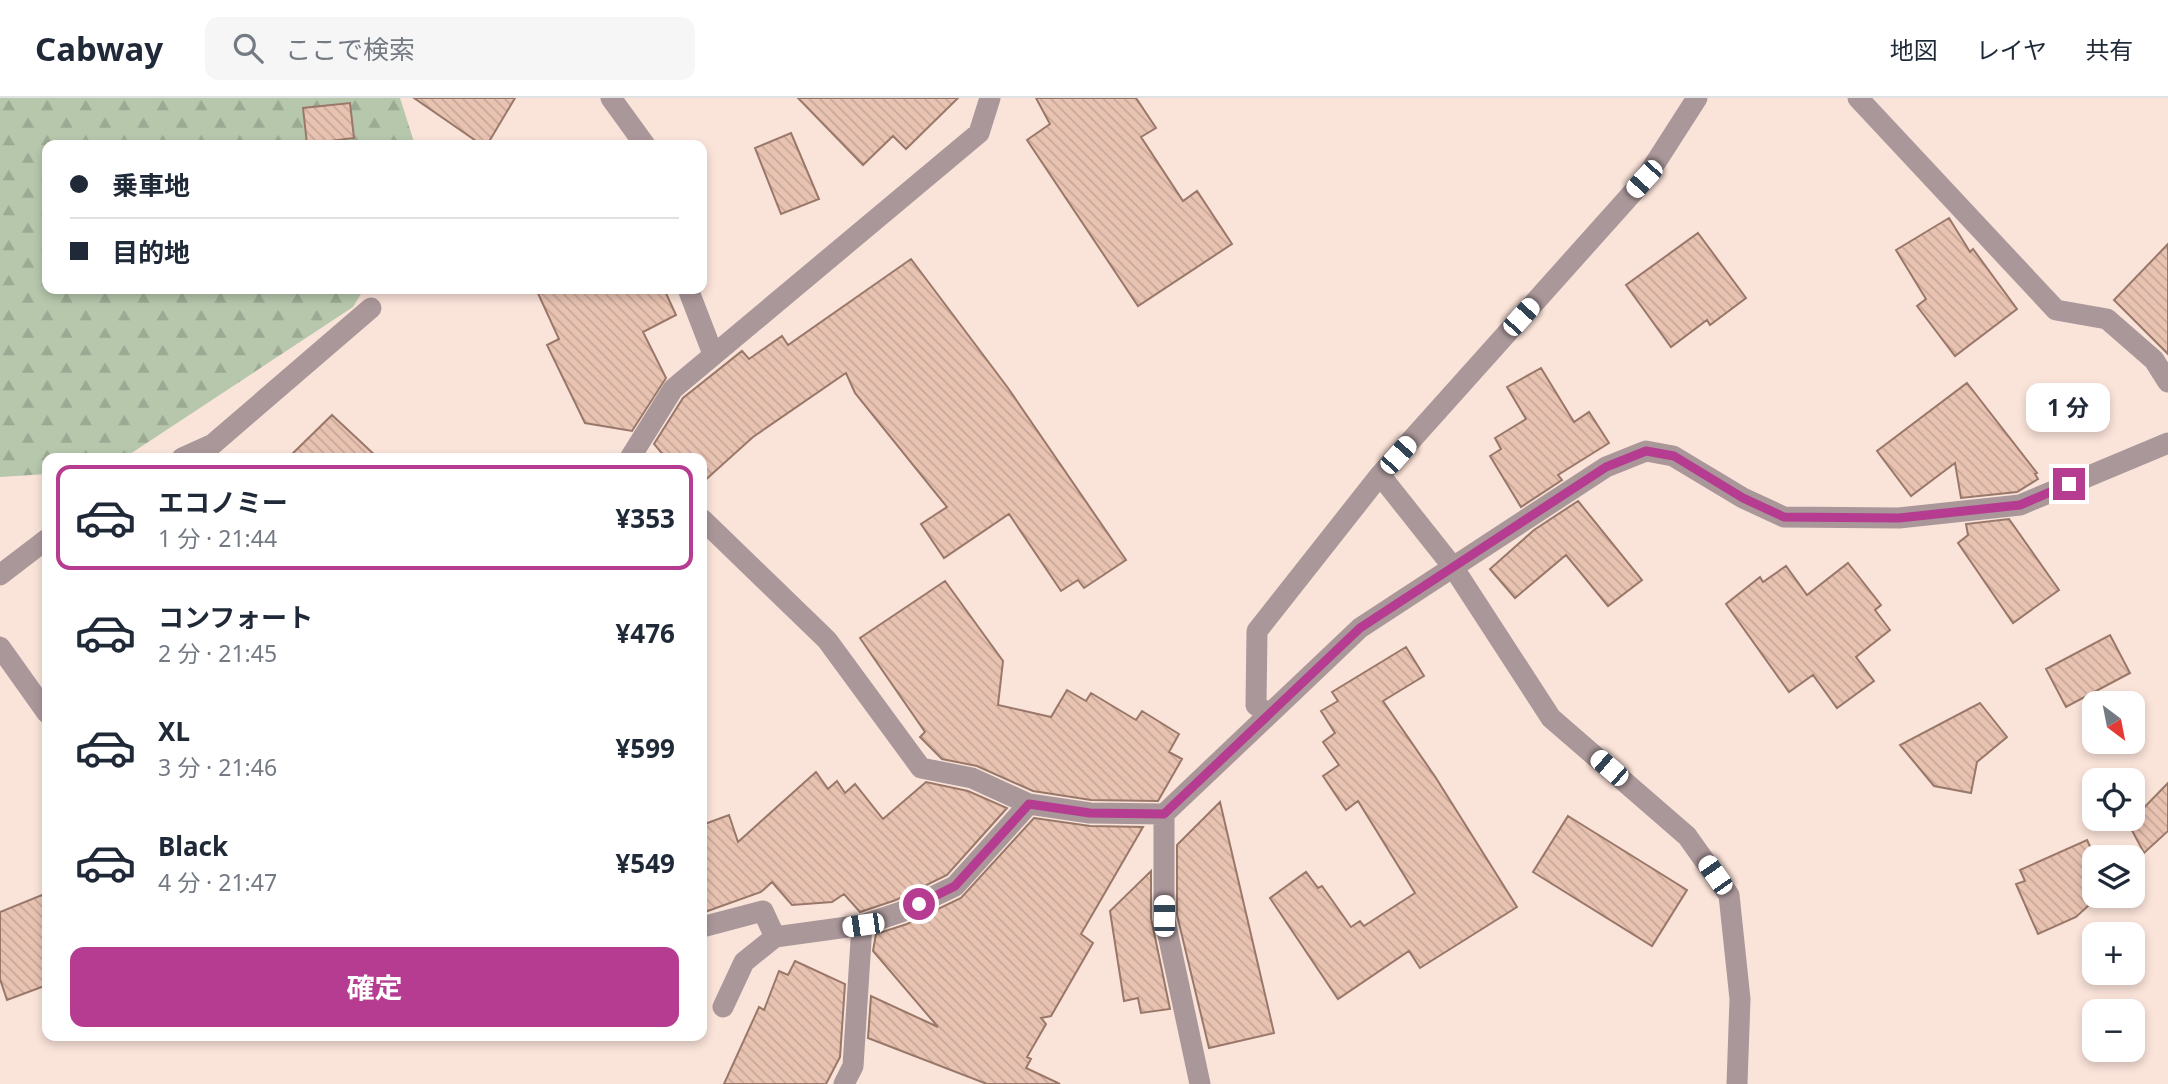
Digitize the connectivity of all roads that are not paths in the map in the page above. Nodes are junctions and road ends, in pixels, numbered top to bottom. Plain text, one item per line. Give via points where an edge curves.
1 (611, 98) edge
2 (989, 98) edge
3 (1697, 98) edge
4 (1858, 98) edge
5 (641, 140) edge
6 (690, 294) edge
7 (371, 308) dead end
8 (713, 354) junction
9 (2168, 382) edge
10 (2168, 443) edge
11 (193, 453) edge
12 (637, 453) edge
13 (1380, 475) junction
14 (707, 524) edge
15 (42, 543) edge
16 (1453, 567) junction
17 (0, 575) edge
18 (0, 647) edge
19 (42, 706) edge
20 (1268, 715) junction
21 (1029, 804) junction
22 (1164, 814) junction
23 (863, 925) junction
24 (707, 926) edge
25 (775, 937) junction
26 (723, 1007) dead end
27 (844, 1084) edge
28 (1200, 1084) edge
29 (1737, 1084) edge

1 - 5 street
2 - 8 street via 979,133
3 - 13 street via 1644,179
4 - 9 street via 2056,310 2107,319 2154,360
6 - 8 street
7 - 11 street via 213,444
8 - 12 street via 673,389
10 - 16 street via 2020,505 1899,518 1784,517 1674,456 1646,451 1606,467
13 - 16 street
13 - 20 street via 1257,631 1256,705
14 - 21 street via 827,640 921,768 972,778
15 - 17 street
16 - 20 street via 1360,628
16 - 29 street via 1550,718 1687,836 1729,895 1740,999
18 - 19 street
20 - 22 street
21 - 22 street via 1090,813
21 - 23 street via 955,886
22 - 28 street via 1164,916
23 - 25 street
23 - 27 street via 853,1066
24 - 25 street via 763,911
25 - 26 street via 744,962

